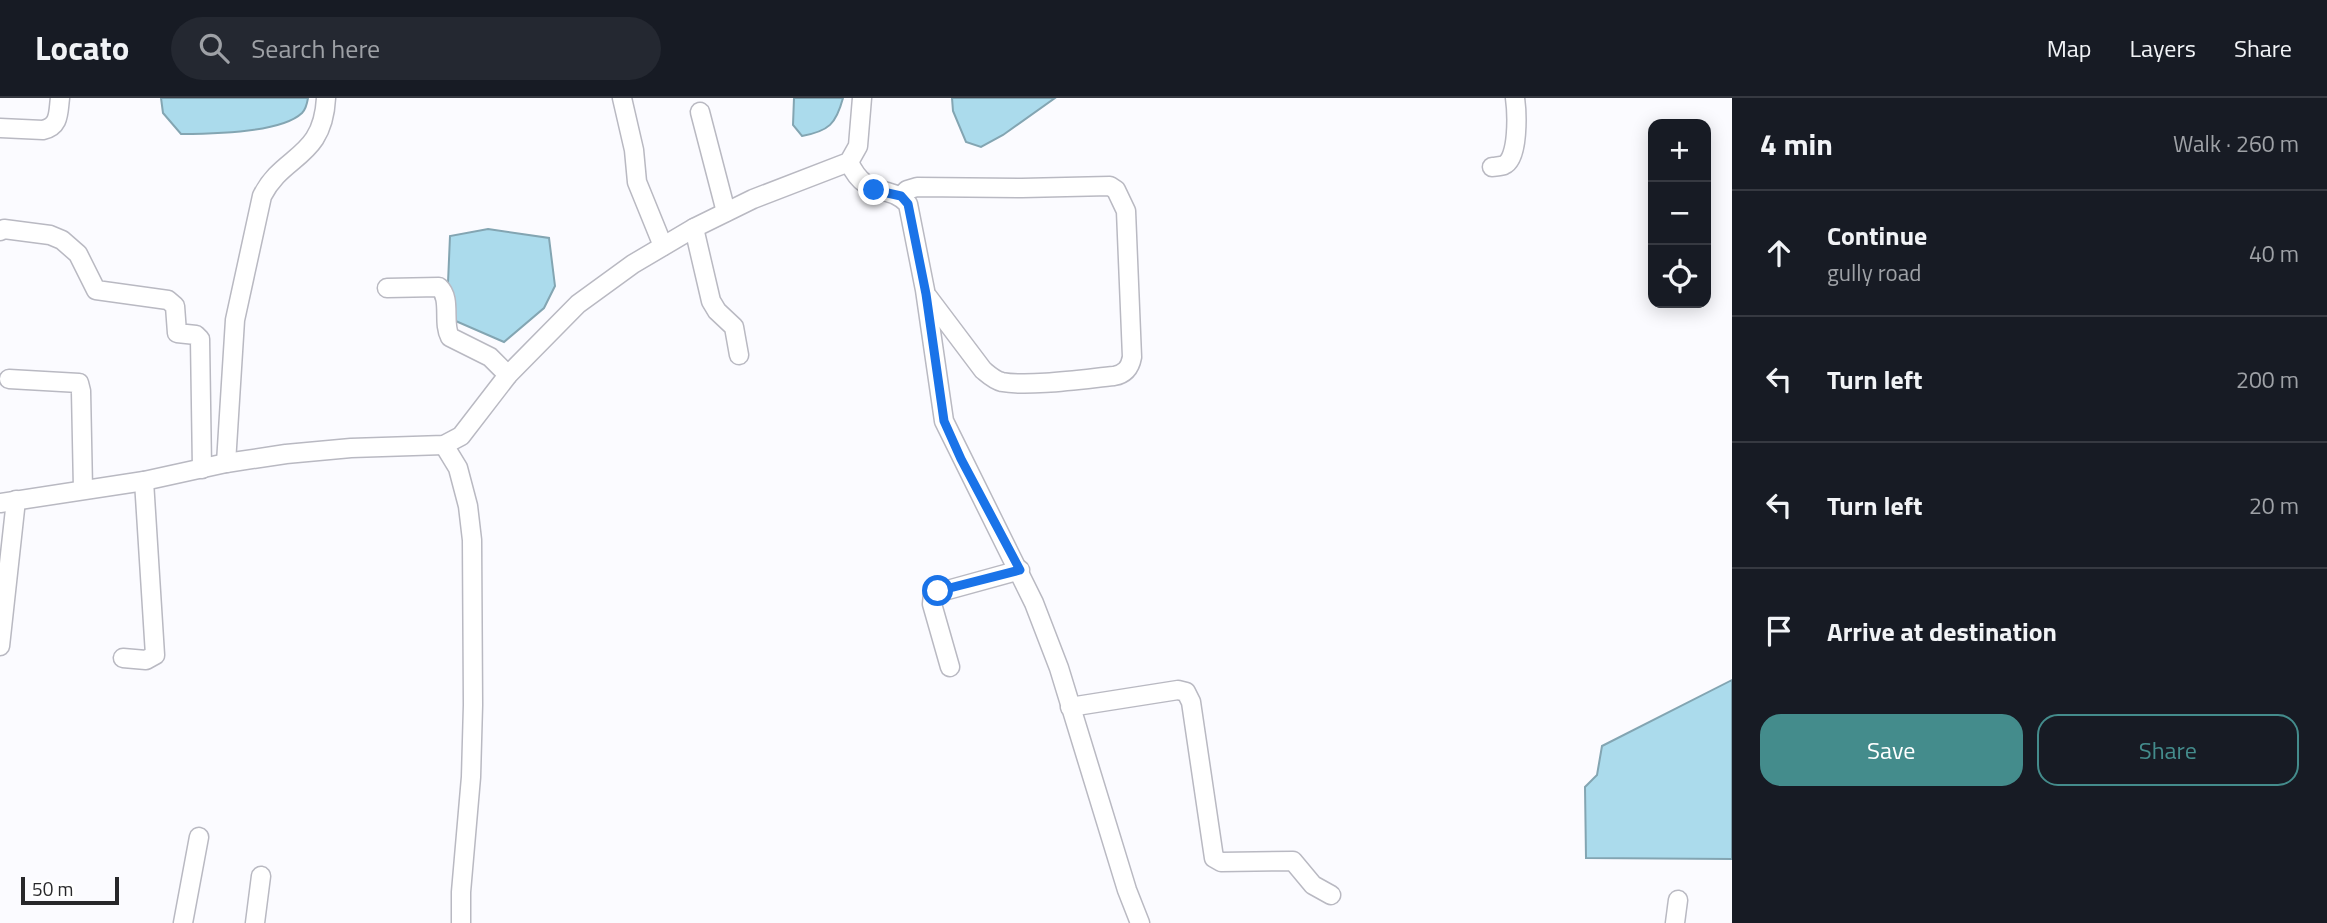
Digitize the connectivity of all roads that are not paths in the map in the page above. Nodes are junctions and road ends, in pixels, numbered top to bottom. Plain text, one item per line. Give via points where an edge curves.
1 (60, 98) edge
2 (326, 98) edge
3 (622, 98) edge
4 (862, 98) edge
5 (1516, 98) edge
6 (700, 113) dead end
7 (0, 128) edge
8 (849, 162) junction
9 (1492, 167) dead end
10 (901, 196) junction
11 (726, 212) junction
12 (694, 228) junction
13 (0, 231) edge
14 (663, 246) junction
15 (387, 288) dead end
16 (926, 294) junction
17 (739, 355) dead end
18 (508, 375) junction
19 (9, 379) dead end
20 (444, 445) junction
21 (226, 463) junction
22 (202, 469) junction
23 (144, 481) junction
24 (83, 489) junction
25 (8, 502) edge
26 (1020, 570) junction
27 (0, 646) edge
28 (123, 658) dead end
29 (950, 667) dead end
30 (1070, 707) junction
31 (199, 837) dead end
32 (261, 876) dead end
33 (1331, 895) dead end
34 (1678, 900) dead end
35 (183, 923) edge
36 (255, 923) edge
37 (461, 923) edge
38 (1140, 923) edge
39 (1675, 923) edge

1 - 7 street via 57,121 50,128
2 - 21 street via 322,125 312,143 276,176 262,196 235,320
3 - 14 street via 637,183
4 - 8 street via 858,146
5 - 9 street via 1510,159 1503,166
6 - 11 street
8 - 10 street via 867,186
8 - 11 street
10 - 16 street via 911,214
10 - 16 street via 917,187 1110,186 1116,190 1126,211 1130,365 1114,376 1044,382 994,380
11 - 12 street
12 - 14 street
12 - 17 street via 711,301 734,327
13 - 22 street via 57,236 78,254 96,290 168,300 175,306 177,333 200,339
14 - 18 street via 578,304
15 - 18 street via 439,288 445,296 450,337 490,357
16 - 26 street via 944,421
18 - 20 street via 461,436
19 - 24 street via 79,383
20 - 21 street via 351,448
20 - 37 street via 458,468 472,540 471,777
21 - 22 street
22 - 23 street
23 - 24 street
23 - 28 street via 155,655 146,660
24 - 25 street
25 - 27 street
26 - 29 street via 933,594
26 - 30 street
30 - 33 street via 1186,692 1214,858 1221,862 1293,860 1312,885
30 - 38 street
31 - 35 street
32 - 36 street
34 - 39 street

